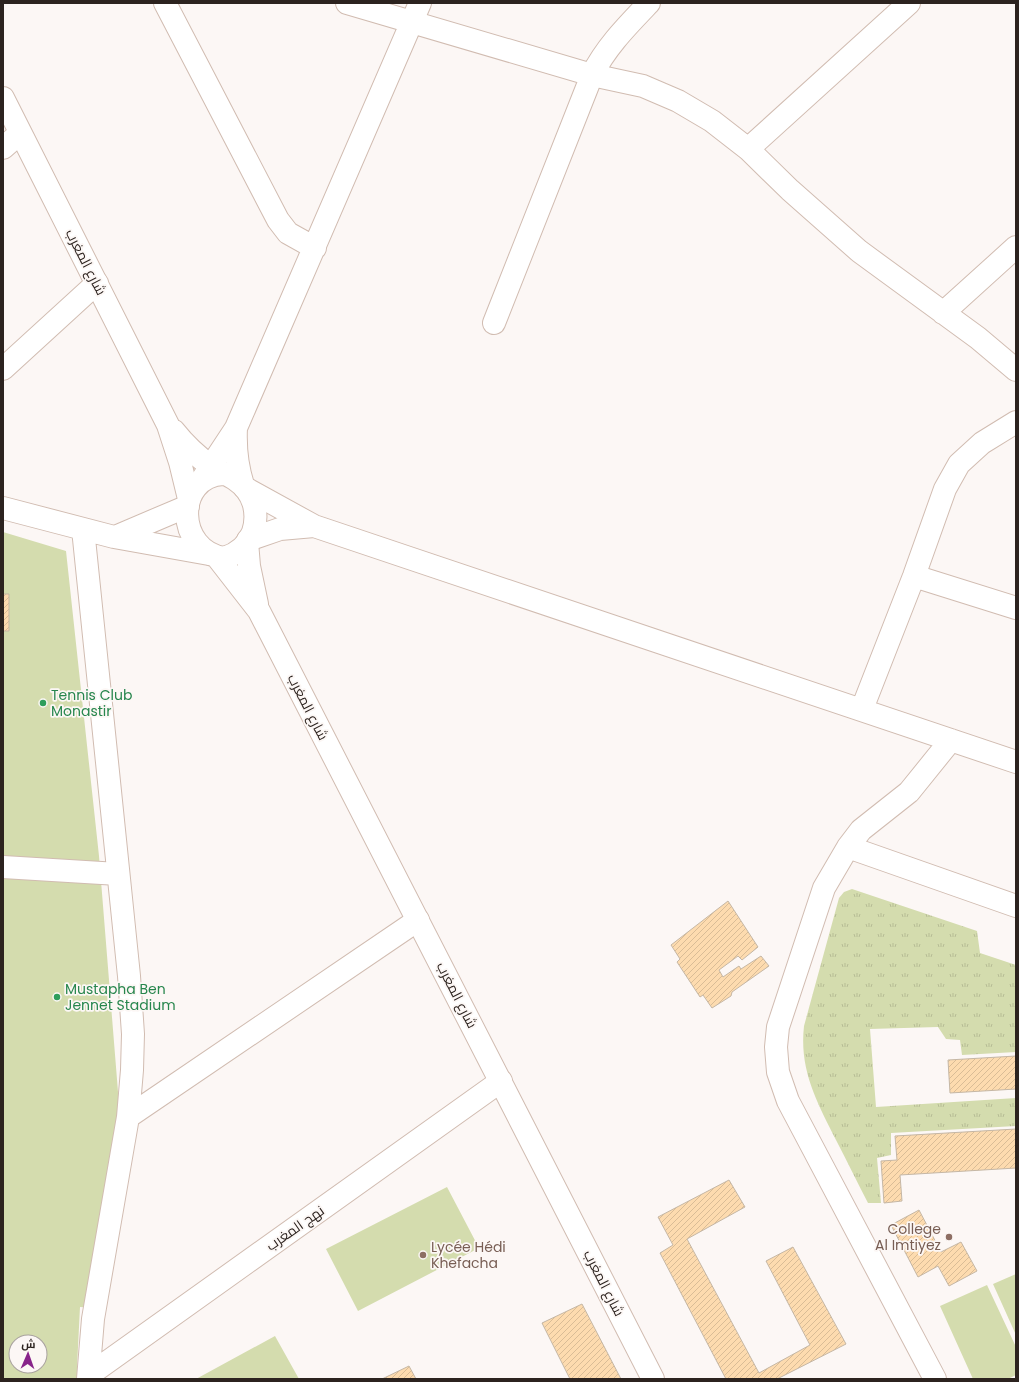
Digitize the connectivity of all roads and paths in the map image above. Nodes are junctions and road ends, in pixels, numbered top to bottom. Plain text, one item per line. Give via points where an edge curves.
1 (165, 3) edge
2 (347, 3) edge
3 (420, 3) edge
4 (649, 3) edge
5 (909, 3) edge
6 (412, 23) junction
7 (592, 76) junction
8 (3, 98) edge
9 (20, 133) junction
10 (3, 148) edge
11 (748, 149) junction
12 (1016, 247) edge
13 (315, 248) junction
14 (96, 283) junction
15 (943, 313) junction
16 (494, 323) dead end
17 (3, 370) edge
18 (1016, 370) edge
19 (1016, 422) edge
20 (168, 425) junction
21 (236, 428) junction
22 (217, 470) junction
23 (244, 487) junction
24 (191, 497) junction
25 (3, 508) edge
26 (314, 526) junction
27 (84, 529) junction
28 (114, 537) junction
29 (248, 541) junction
30 (213, 555) junction
31 (914, 576) junction
32 (1016, 608) edge
33 (259, 611) junction
34 (862, 709) junction
35 (951, 740) junction
36 (1016, 762) edge
37 (848, 847) junction
38 (3, 867) edge
39 (118, 874) junction
40 (1016, 906) edge
41 (418, 920) junction
42 (501, 1081) junction
43 (128, 1117) junction
44 (88, 1377) edge
45 (653, 1379) edge
46 (935, 1379) edge

1 - 13 street via 278,220 288,233
2 - 6 street
3 - 6 street
4 - 7 street via 615,38
5 - 11 street
6 - 7 street
6 - 13 street
7 - 11 street via 643,86 678,100 712,121
7 - 16 street
8 - 9 street, شارع المغرب
9 - 10 street
9 - 14 street, شارع المغرب
11 - 15 street via 795,195 859,251
12 - 15 street
13 - 21 street
14 - 17 street
14 - 20 street, شارع المغرب
15 - 18 street
19 - 31 street via 982,443 959,464 944,489
20 - 22 street, شارع المغرب via 195,454
20 - 24 street, شارع المغرب
21 - 22 street
21 - 23 street via 237,466
22 - 23 street, شارع المغرب
22 - 24 street
23 - 26 street
23 - 29 street, شارع المغرب via 251,497 255,512 254,527
24 - 28 street
24 - 30 street, شارع المغرب via 187,520 191,534 199,545
25 - 27 street
26 - 29 street via 280,529
26 - 34 street
27 - 28 street
27 - 39 street
28 - 30 street
29 - 30 street, شارع المغرب via 232,556 224,558
29 - 33 street, شارع المغرب via 251,573
30 - 33 street, شارع المغرب
31 - 32 street
31 - 34 street
33 - 41 street, شارع المغرب
34 - 35 street
35 - 36 street
35 - 37 street via 909,792 861,830
37 - 40 street
37 - 46 street via 824,888 778,1027 778,1072 788,1101
38 - 39 street
39 - 43 street via 133,1034
41 - 42 street, شارع المغرب
41 - 43 street
42 - 44 street, نهج المغرب
42 - 45 street, شارع المغرب
43 - 44 street via 93,1319

